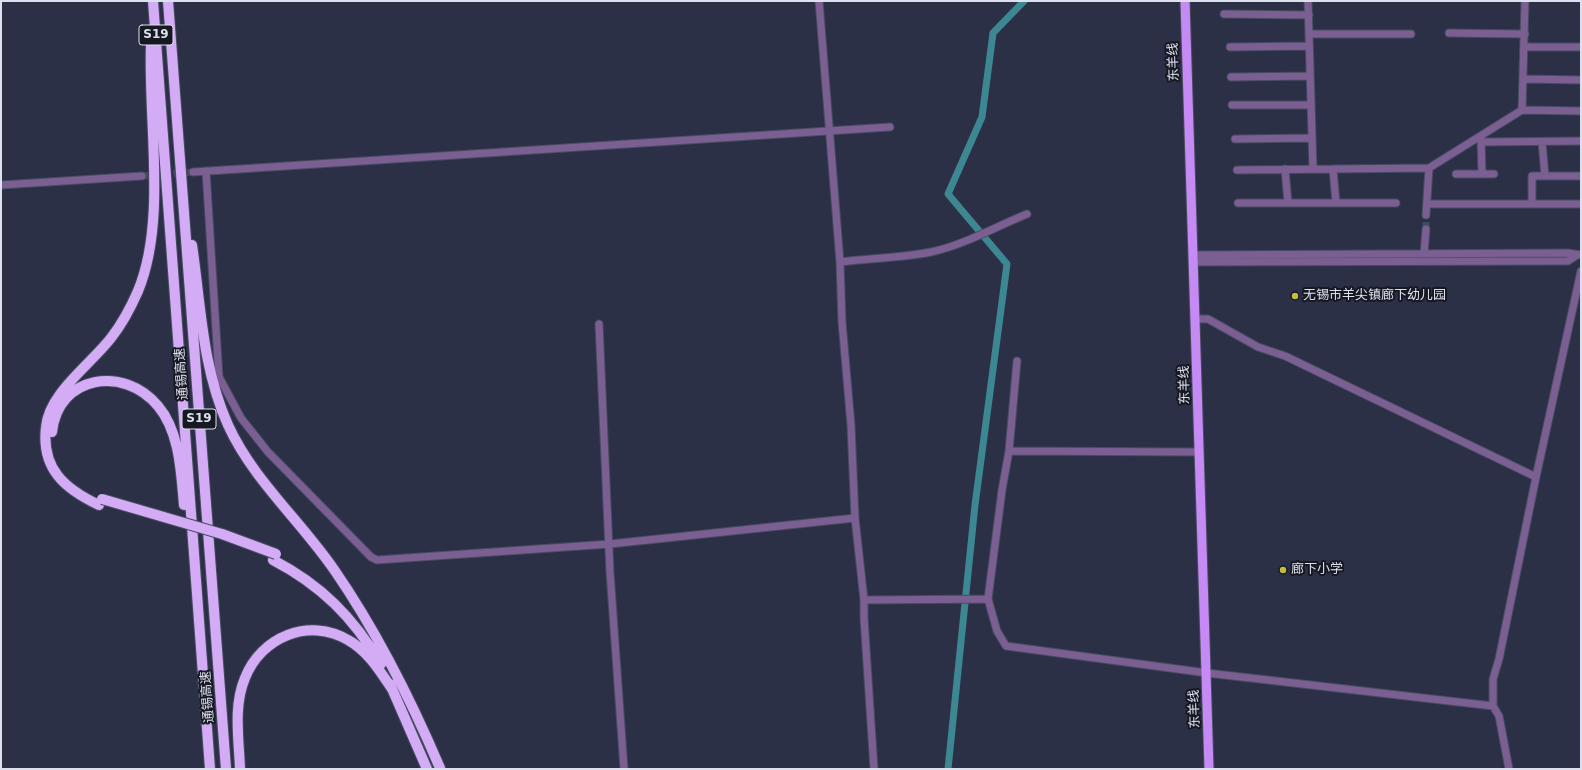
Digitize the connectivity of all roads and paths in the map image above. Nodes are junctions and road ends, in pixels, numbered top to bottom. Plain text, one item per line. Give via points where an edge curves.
1 (153, 1) edge
2 (168, 1) edge
3 (819, 1) edge
4 (1185, 1) edge
5 (1308, 1) edge
6 (1522, 2) edge
7 (1224, 14) dead end
8 (1308, 15) junction
9 (1448, 33) dead end
10 (1309, 34) junction
11 (1411, 34) dead end
12 (1525, 34) junction
13 (1309, 46) junction
14 (1230, 47) dead end
15 (1525, 47) junction
16 (1581, 47) edge
17 (154, 70) junction
18 (1310, 76) junction
19 (1231, 77) dead end
20 (1524, 79) junction
21 (1581, 80) edge
22 (1311, 104) junction
23 (1232, 105) dead end
24 (1522, 110) junction
25 (1581, 111) edge
26 (890, 127) dead end
27 (829, 131) junction
28 (178, 137) junction
29 (1235, 138) dead end
30 (1312, 138) junction
31 (1481, 139) junction
32 (1581, 141) edge
33 (1542, 142) junction
34 (1429, 168) junction
35 (1285, 169) junction
36 (1313, 169) junction
37 (1333, 169) junction
38 (1238, 170) dead end
39 (206, 171) junction
40 (193, 172) tunnel mouth
41 (1456, 174) dead end
42 (1482, 174) junction
43 (1494, 174) dead end
44 (142, 176) tunnel mouth
45 (1545, 176) junction
46 (1581, 176) edge
47 (1, 185) edge
48 (1238, 203) dead end
49 (1288, 203) junction
50 (1336, 203) junction
51 (1396, 203) dead end
52 (1427, 204) junction
53 (1532, 204) junction
54 (1581, 204) edge
55 (1027, 214) dead end
56 (1426, 216) tunnel mouth
57 (1426, 229) tunnel mouth
58 (1424, 254) junction
59 (1579, 255) edge
60 (1194, 258) junction
61 (840, 262) junction
62 (1581, 272) edge
63 (1196, 319) junction
64 (599, 324) dead end
65 (1018, 361) dead end
66 (1009, 451) junction
67 (1199, 452) junction
68 (1536, 477) junction
69 (101, 502) junction
70 (855, 518) junction
71 (610, 544) junction
72 (274, 557) junction
73 (988, 599) junction
74 (864, 600) junction
75 (203, 670) junction
76 (1206, 673) junction
77 (398, 680) junction
78 (392, 689) junction
79 (1493, 706) junction
80 (440, 768) edge
81 (210, 769) edge
82 (226, 769) edge
83 (240, 769) edge
84 (427, 769) edge
85 (624, 769) edge
86 (874, 769) edge
87 (1209, 769) edge
88 (1510, 769) edge

1 - 17 highway, 通锡高速 / S19
2 - 28 highway, 通锡高速 / S19
3 - 27 street
4 - 60 main road, 东羊线
5 - 8 street
6 - 12 street
7 - 8 street
8 - 10 street
9 - 12 street
10 - 11 street
10 - 13 street
12 - 15 street
13 - 14 street
13 - 18 street
15 - 16 street
15 - 20 street
17 - 69 highway via 153,213 150,252 144,273 121,323 55,403 48,415 46,427 47,451 56,474 74,492
17 - 75 highway, 通锡高速 / S19
18 - 19 street
18 - 22 street
20 - 21 street
20 - 24 street
22 - 23 street
22 - 30 street
24 - 25 street
24 - 31 street
26 - 27 street
27 - 39 street
27 - 61 street
28 - 77 highway via 202,330 213,386 228,426 250,464 339,576 376,637
28 - 82 highway, 通锡高速 / S19
29 - 30 street
30 - 36 street
31 - 33 street
31 - 34 street
31 - 42 street
32 - 33 street
33 - 45 street
34 - 37 street
34 - 52 street
35 - 36 street
35 - 38 street
35 - 49 street
36 - 37 street
37 - 50 street
39 - 40 street
39 - 71 street via 219,377 241,418 268,452 356,544 377,560
41 - 42 street
42 - 43 street
44 - 47 street
45 - 46 street
45 - 53 street via 1532,176
48 - 49 street
49 - 50 street
50 - 51 street
52 - 53 street
52 - 56 street
53 - 54 street
55 - 61 street via 978,237 931,252
57 - 58 street
58 - 59 street
58 - 60 street
59 - 60 street via 1568,261
60 - 63 main road, 东羊线
61 - 70 street
62 - 68 street
63 - 67 main road, 东羊线
63 - 68 street via 1208,319 1258,347 1285,356
64 - 71 street
65 - 66 street
66 - 67 street
66 - 73 street
67 - 76 main road, 东羊线
68 - 79 street via 1493,679
69 - 72 highway
69 - 75 highway via 73,484 63,474 56,463 51,438 56,416 68,397 88,384 99,380 111,380 136,387 148,395 158,406 172,431 180,470
70 - 71 street
70 - 74 street
71 - 85 street
72 - 77 highway via 303,571 334,594 361,624
72 - 78 highway via 334,602 372,649
73 - 74 street
73 - 76 street via 997,631 1006,646
74 - 86 street
75 - 81 highway, 通锡高速 / S19
76 - 79 street
76 - 87 main road, 东羊线
77 - 80 highway
78 - 83 highway via 371,659 349,640 338,635 311,630 291,633 275,640 256,657 244,679 238,708
78 - 84 highway
79 - 88 street via 1499,716

